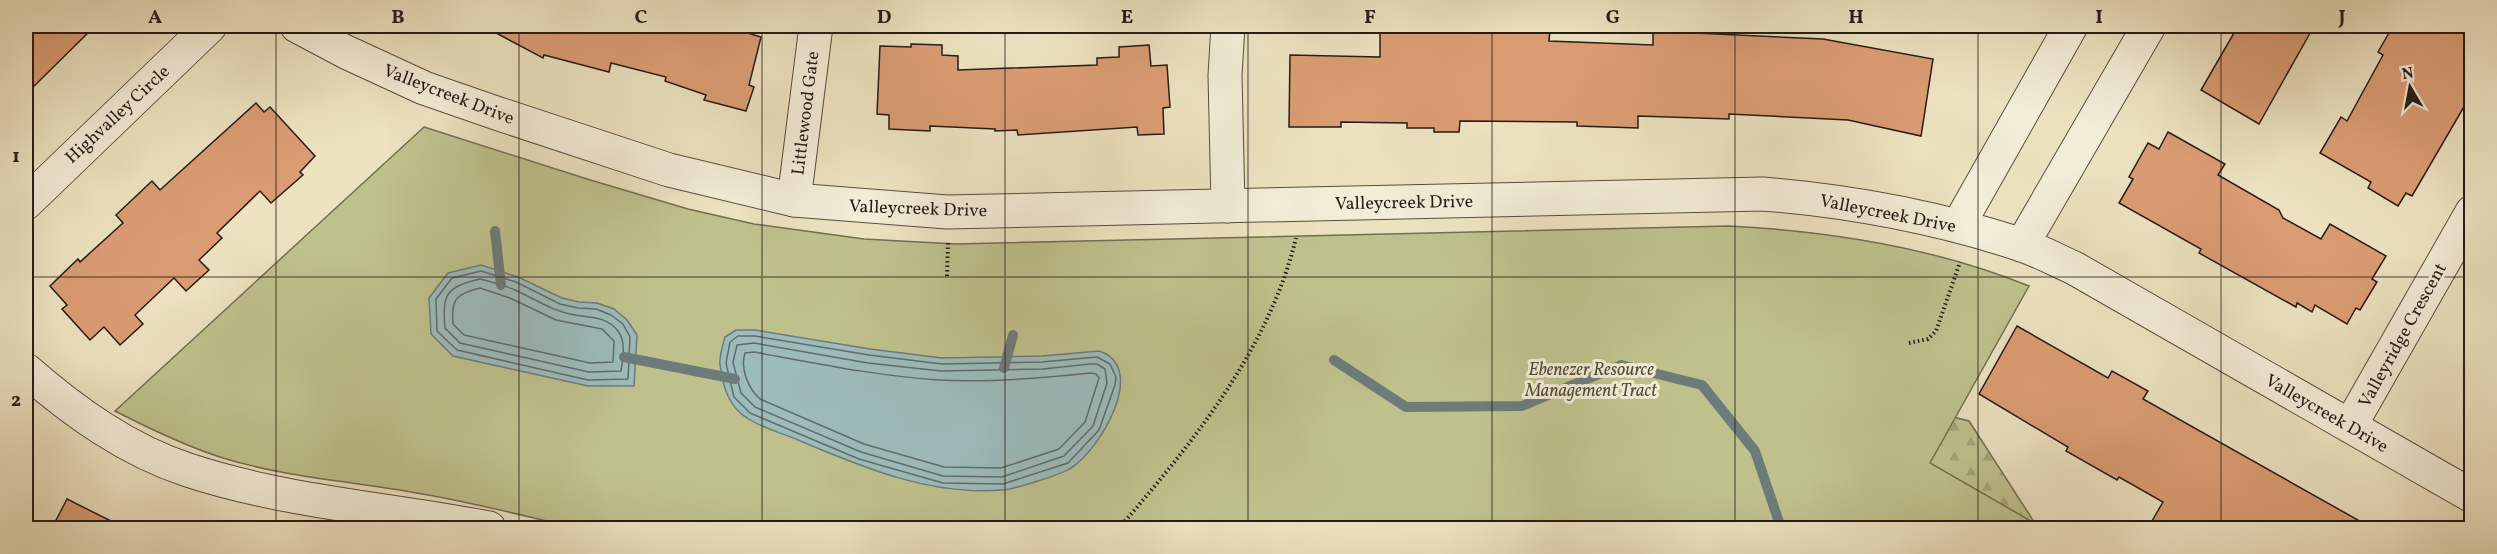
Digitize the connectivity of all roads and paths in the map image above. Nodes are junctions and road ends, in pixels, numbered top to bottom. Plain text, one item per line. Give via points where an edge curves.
1 (210, 26) edge
2 (297, 26) edge
3 (816, 26) edge
4 (1228, 26) edge
5 (2072, 26) edge
6 (2149, 26) edge
7 (794, 200) junction
8 (26, 203) edge
9 (1228, 206) junction
10 (2472, 212) edge
11 (1958, 226) junction
12 (1297, 234) dead end
13 (948, 240) dead end
14 (2022, 245) junction
15 (1961, 259) dead end
16 (947, 276) dead end
17 (1909, 343) dead end
18 (26, 370) edge
19 (2350, 426) junction
20 (2472, 496) edge
21 (489, 528) edge
22 (832, 528) edge
23 (839, 528) edge
24 (1119, 528) edge

1 - 8 street, Highvalley Circle
2 - 7 street, Valleycreek Drive via 424,88 488,111 669,170
3 - 7 street, Littlewood Gate
4 - 9 street
5 - 11 street
6 - 14 street
7 - 9 street, Valleycreek Drive via 947,212
9 - 11 street, Valleycreek Drive via 1763,194 1863,205
10 - 19 street, Valleyridge Crescent
11 - 14 street, Valleycreek Drive
12 - 24 path via 1288,270 1268,316 1225,394 1154,489
13 - 16 path
14 - 19 street, Valleycreek Drive via 2074,268
15 - 17 path via 1936,331 1928,339
18 - 21 street via 109,433 187,470 278,493
19 - 20 street, Valleycreek Drive
22 - 23 path

